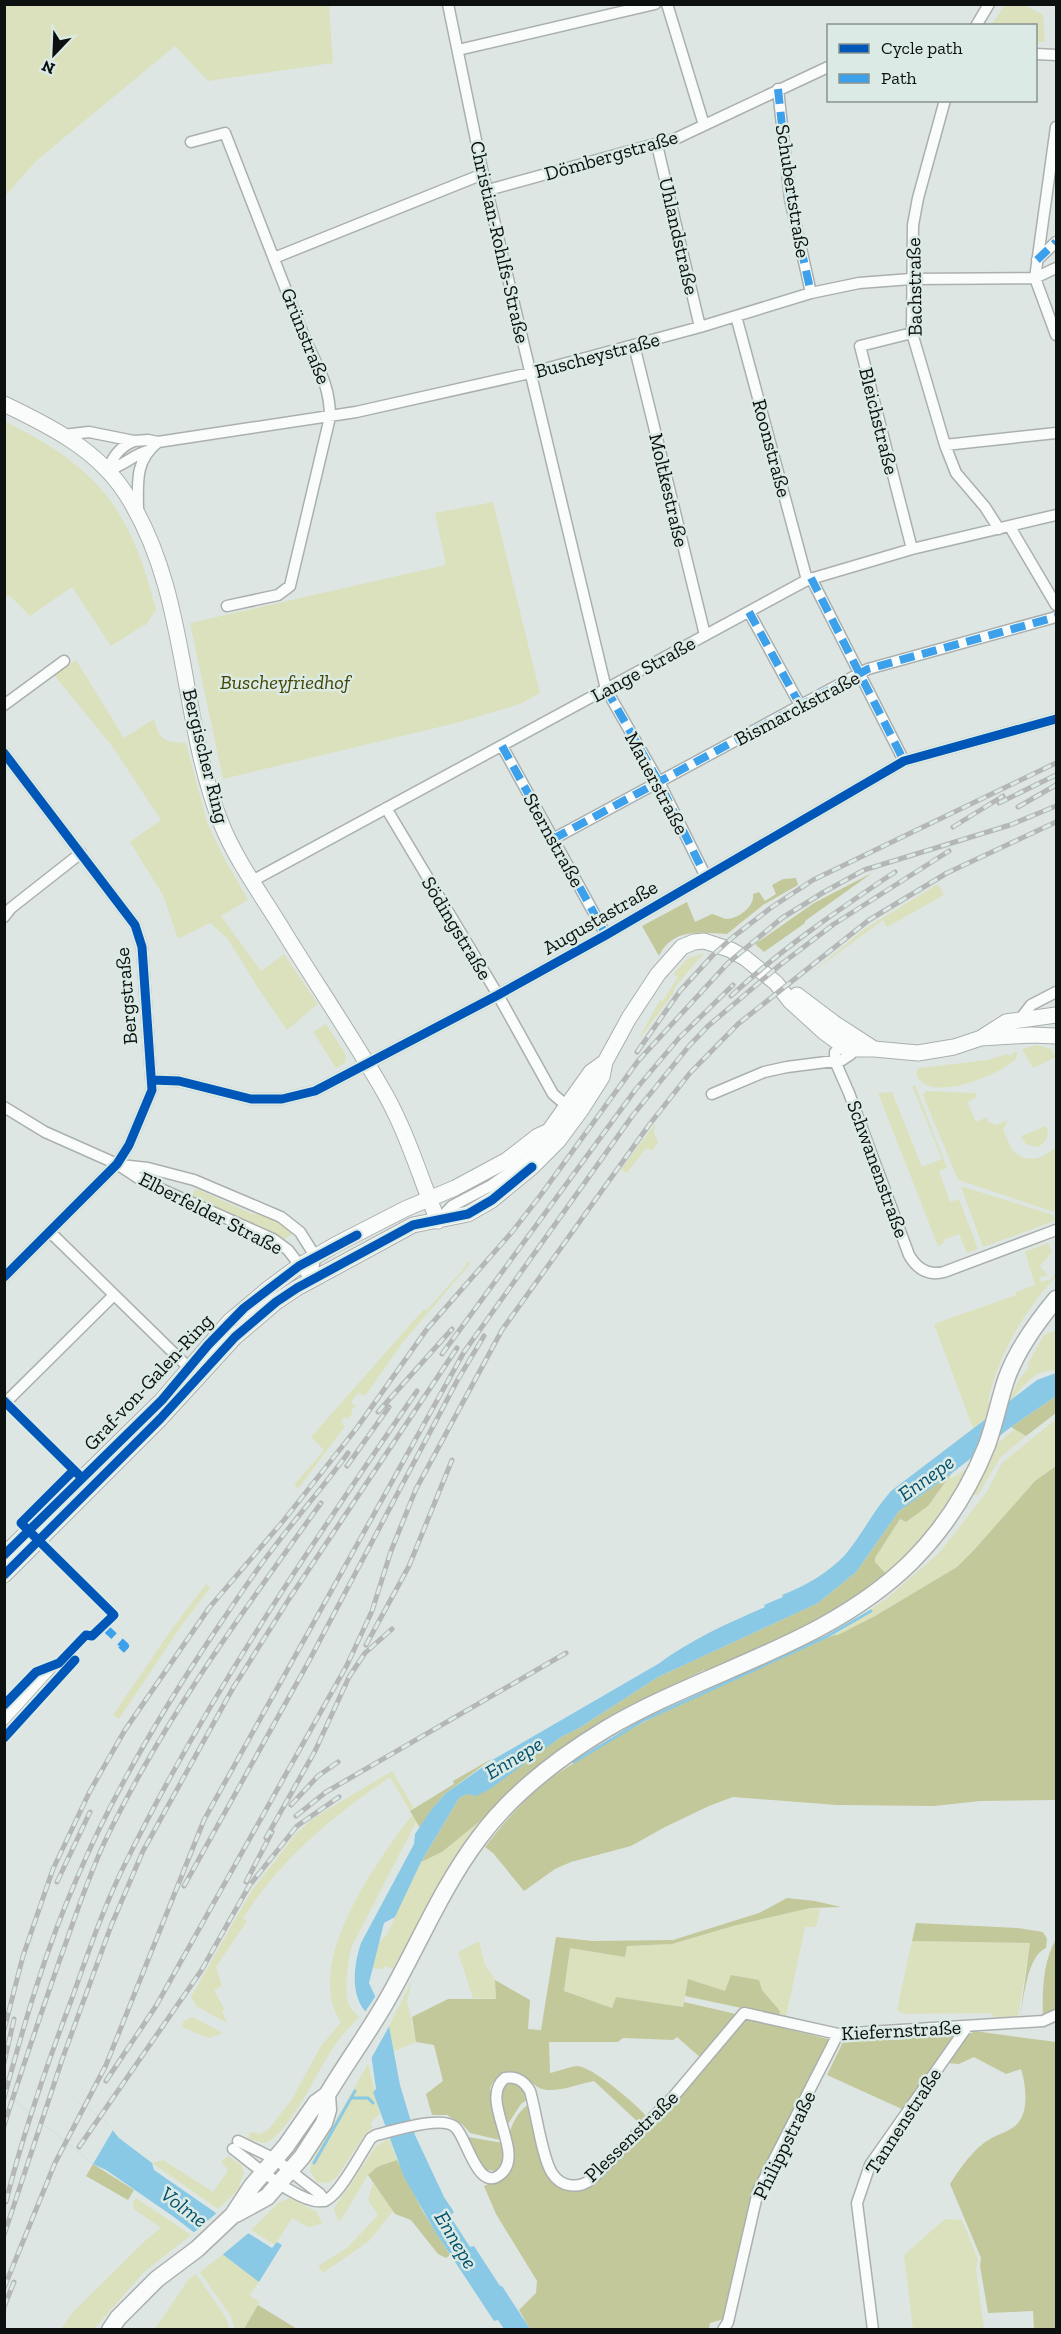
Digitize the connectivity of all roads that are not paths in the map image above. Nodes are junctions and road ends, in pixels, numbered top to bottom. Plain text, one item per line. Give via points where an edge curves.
1 (448, 4) edge
2 (655, 4) edge
3 (667, 4) edge
4 (989, 4) edge
5 (977, 24) edge
6 (458, 50) junction
7 (1037, 54) edge
8 (1056, 55) edge
9 (827, 67) edge
10 (778, 89) junction
11 (944, 102) edge
12 (704, 125) junction
13 (1056, 127) edge
14 (191, 142) dead end
15 (657, 145) junction
16 (483, 174) junction
17 (488, 190) junction
18 (1056, 242) edge
19 (274, 258) junction
20 (1037, 260) junction
21 (1056, 268) edge
22 (1035, 278) junction
23 (911, 279) junction
24 (811, 293) junction
25 (736, 316) junction
26 (700, 327) junction
27 (912, 333) junction
28 (1056, 335) edge
29 (634, 345) junction
30 (530, 373) junction
31 (4, 404) edge
32 (330, 417) junction
33 (1056, 433) edge
34 (63, 435) junction
35 (134, 441) junction
36 (158, 442) junction
37 (945, 445) junction
38 (147, 451) junction
39 (108, 470) junction
40 (138, 512) junction
41 (1056, 515) edge
42 (1005, 528) junction
43 (912, 549) junction
44 (811, 582) junction
45 (227, 606) dead end
46 (1056, 606) edge
47 (749, 612) junction
48 (1056, 617) edge
49 (705, 635) junction
50 (64, 661) dead end
51 (861, 674) junction
52 (606, 689) junction
53 (4, 705) edge
54 (800, 705) junction
55 (1056, 719) edge
56 (502, 747) junction
57 (4, 753) edge
58 (904, 761) junction
59 (658, 782) junction
60 (386, 808) junction
61 (554, 838) junction
62 (81, 853) junction
63 (706, 877) junction
64 (252, 881) junction
65 (8, 912) edge
66 (606, 935) junction
67 (1056, 992) edge
68 (498, 995) junction
69 (1056, 1015) edge
70 (1021, 1018) junction
71 (1056, 1036) edge
72 (981, 1038) junction
73 (852, 1044) junction
74 (835, 1061) junction
75 (605, 1062) junction
76 (367, 1065) junction
77 (152, 1080) junction
78 (712, 1094) dead end
79 (567, 1106) junction
80 (4, 1107) edge
81 (549, 1131) junction
82 (117, 1164) junction
83 (194, 1180) junction
84 (429, 1199) junction
85 (185, 1200) junction
86 (438, 1221) junction
87 (413, 1225) junction
88 (1056, 1230) edge
89 (50, 1232) junction
90 (315, 1256) junction
91 (299, 1266) junction
92 (4, 1277) edge
93 (312, 1281) junction
94 (114, 1295) junction
95 (1056, 1299) edge
96 (189, 1368) junction
97 (5, 1402) edge
98 (4, 1555) edge
99 (4, 1575) edge
100 (51, 1668) dead end
101 (4, 1720) edge
102 (1056, 2015) edge
103 (967, 2027) junction
104 (838, 2034) junction
105 (722, 2039) joint
106 (327, 2095) junction
107 (270, 2166) junction
108 (285, 2178) junction
109 (325, 2201) junction
110 (233, 2215) junction
111 (110, 2330) edge
112 (723, 2330) edge
113 (873, 2330) edge

1 - 6 street, Christian-Rohlfs-Straße
2 - 6 street
3 - 12 street
4 - 5 street
6 - 16 street, Christian-Rohlfs-Straße
7 - 8 street
9 - 10 street, Dömbergstraße
10 - 12 street, Dömbergstraße
10 - 24 street, Schubertstraße via 790,199
11 - 23 street, Bachstraße via 918,198
12 - 15 street, Dömbergstraße
13 - 20 street
14 - 19 street, Grünstraße via 225,133
15 - 17 street, Dömbergstraße
15 - 26 street, Uhlandstraße
16 - 17 street, Christian-Rohlfs-Straße
16 - 19 street
17 - 30 street, Christian-Rohlfs-Straße
18 - 20 street
19 - 32 street, Grünstraße via 330,397
20 - 22 street
21 - 22 street
22 - 23 street, Buscheystraße
22 - 28 street
23 - 24 street, Buscheystraße via 859,283
23 - 27 street, Bachstraße
24 - 25 street, Buscheystraße
25 - 26 street, Buscheystraße
25 - 44 street, Roonstraße
26 - 29 street, Buscheystraße
27 - 37 street, Bachstraße
27 - 43 street, Bleichstraße via 860,346
29 - 30 street, Buscheystraße
29 - 49 street, Moltkestraße
30 - 32 street, Buscheystraße
30 - 52 street, Christian-Rohlfs-Straße
31 - 34 main road, Bergischer Ring
32 - 36 street, Buscheystraße
32 - 45 street, Grünstraße via 290,586 278,595
33 - 37 street
34 - 35 street, Buscheystraße via 89,432
34 - 39 main road, Bergischer Ring
35 - 36 street, Buscheystraße
35 - 39 street via 112,458
36 - 38 street
37 - 42 street, Bachstraße via 956,474
38 - 39 street
38 - 40 street via 139,474
39 - 40 main road, Bergischer Ring
40 - 64 main road, Bergischer Ring via 164,580 214,802
41 - 42 street, Lange Straße
42 - 43 street, Lange Straße
42 - 46 street, Bachstraße
43 - 44 street, Lange Straße
44 - 47 street, Lange Straße
44 - 51 street, Roonstraße
47 - 49 street, Lange Straße
47 - 54 street
48 - 51 street, Bismarckstraße
49 - 52 street, Lange Straße
50 - 53 street
51 - 54 street, Bismarckstraße
51 - 58 street, Roonstraße
52 - 56 street, Lange Straße
52 - 59 street, Mauerstraße
54 - 59 street, Bismarckstraße
55 - 58 street, Augustastraße
56 - 60 street, Lange Straße
56 - 61 street, Sternstraße
57 - 62 street, Bergstraße
58 - 63 street, Augustastraße
59 - 61 street, Bismarckstraße
59 - 63 street, Mauerstraße
60 - 64 street, Lange Straße
60 - 68 street, Södingstraße
61 - 66 street, Sternstraße
62 - 65 street
62 - 77 street, Bergstraße via 122,905 139,936
63 - 66 street, Augustastraße
64 - 76 main road, Bergischer Ring
66 - 68 street, Augustastraße
67 - 70 street via 1031,1005
68 - 76 street, Augustastraße
68 - 79 street, Södingstraße via 553,1094
69 - 70 main road
70 - 72 main road via 1006,1022
71 - 72 main road
72 - 73 main road via 918,1053
73 - 74 street via 834,1054
73 - 75 main road via 834,1023 762,970 731,950 704,941 694,942 674,955 658,974
74 - 78 street via 764,1072
74 - 88 street, Schwanenstraße via 909,1255 918,1267 926,1272 944,1272
75 - 79 main road via 591,1072
75 - 86 main road via 602,1077 581,1110 532,1167 468,1214
76 - 77 street, Augustastraße via 315,1091 266,1100 179,1081
76 - 84 main road, Bergischer Ring via 395,1110
77 - 82 street, Bergstraße via 147,1104
79 - 81 main road
80 - 82 street, Elberfelder Straße via 45,1132
81 - 84 main road, Elberfelder Straße via 507,1160
81 - 86 street via 547,1141 531,1157 490,1186 452,1206
82 - 83 street, Elberfelder Straße
82 - 85 street, Elberfelder Straße
82 - 89 street, Bergstraße
83 - 85 street
83 - 90 street, Elberfelder Straße via 281,1217 300,1232
84 - 86 main road, Bergischer Ring
84 - 87 main road via 429,1209
84 - 90 main road, Elberfelder Straße
85 - 91 street, Elberfelder Straße via 275,1240
86 - 87 main road
87 - 93 main road
89 - 92 street, Bergstraße
89 - 94 street
90 - 91 main road, Elberfelder Straße
90 - 93 street
91 - 93 street, Elberfelder Straße
91 - 96 main road, Graf-von-Galen-Ring via 237,1315
93 - 99 main road, Graf-von-Galen-Ring via 276,1302 235,1337 160,1419
94 - 96 street
94 - 97 street
95 - 106 main road via 1012,1366 969,1485 947,1520 913,1560 861,1604 827,1624 656,1702 582,1744 535,1778 504,1808 468,1853 387,2000
96 - 98 main road, Graf-von-Galen-Ring via 138,1424
100 - 101 street
102 - 103 street, Kiefernstraße via 1043,2021
103 - 104 street, Kiefernstraße
103 - 113 street, Tannenstraße via 870,2165 861,2186 857,2203
104 - 105 street, Kiefernstraße via 744,2013
104 - 112 street, Philippstraße via 758,2191
105 - 109 street, Plessenstraße via 674,2096 592,2179 578,2186 566,2185 552,2174 530,2091 515,2077 505,2078 497,2091 508,2152 506,2168 495,2178 483,2176 455,2126 441,2121 371,2138 338,2189
106 - 107 main road via 316,2103
106 - 108 main road via 324,2123
107 - 107 street via 235,2145
107 - 108 street
107 - 108 street
107 - 110 main road
108 - 109 street via 320,2194
108 - 109 street via 312,2201
108 - 110 main road via 267,2197
110 - 111 main road via 157,2279

